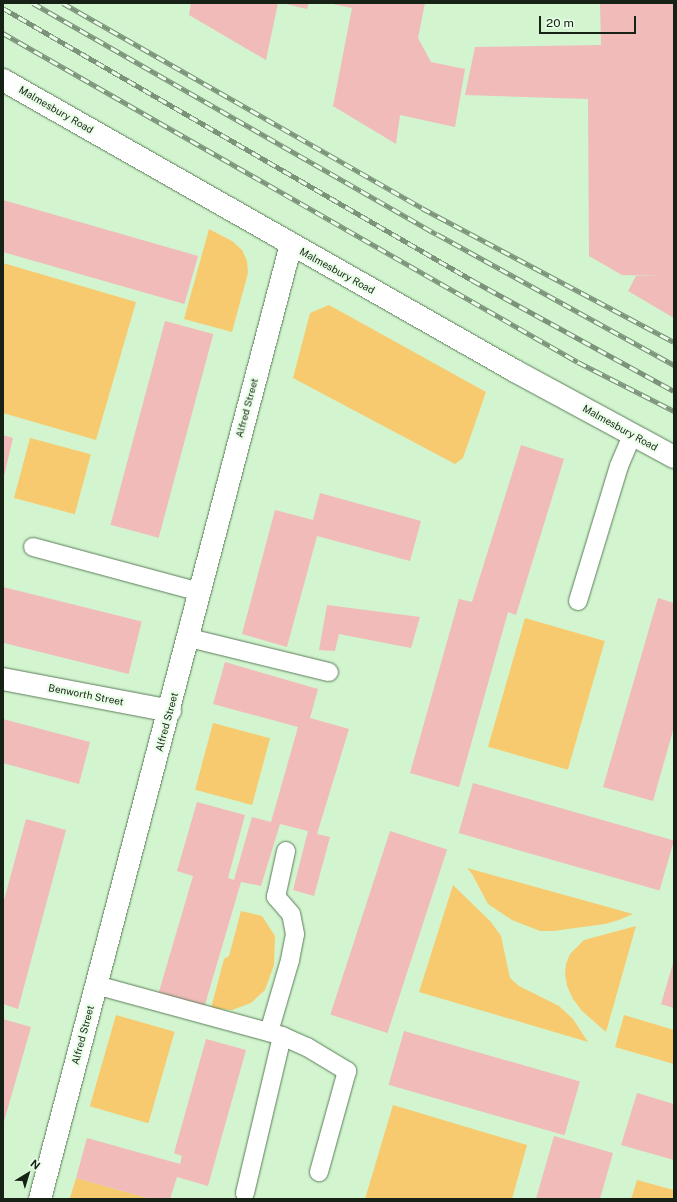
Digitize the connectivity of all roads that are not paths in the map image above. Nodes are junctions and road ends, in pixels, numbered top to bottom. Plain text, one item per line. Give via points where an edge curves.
1 (3, 80) edge
2 (291, 244) junction
3 (632, 435) junction
4 (674, 457) edge
5 (33, 547) dead end
6 (200, 592) junction
7 (578, 601) dead end
8 (189, 638) junction
9 (329, 672) dead end
10 (3, 679) edge
11 (170, 711) junction
12 (286, 851) dead end
13 (96, 985) junction
14 (275, 1034) junction
15 (319, 1172) dead end
16 (245, 1193) dead end
17 (40, 1199) edge

1 - 2 street, Malmesbury Road
2 - 3 street, Malmesbury Road
2 - 6 street, Alfred Street
3 - 4 street, Malmesbury Road
3 - 7 lane via 619,466
5 - 6 lane
6 - 8 street, Alfred Street
8 - 9 lane
8 - 11 street, Alfred Street
10 - 11 street, Benworth Street
11 - 13 street, Alfred Street
12 - 14 lane via 276,897 291,914 295,934
13 - 14 lane
13 - 17 street, Alfred Street
14 - 15 lane via 306,1047 347,1072
14 - 16 lane

